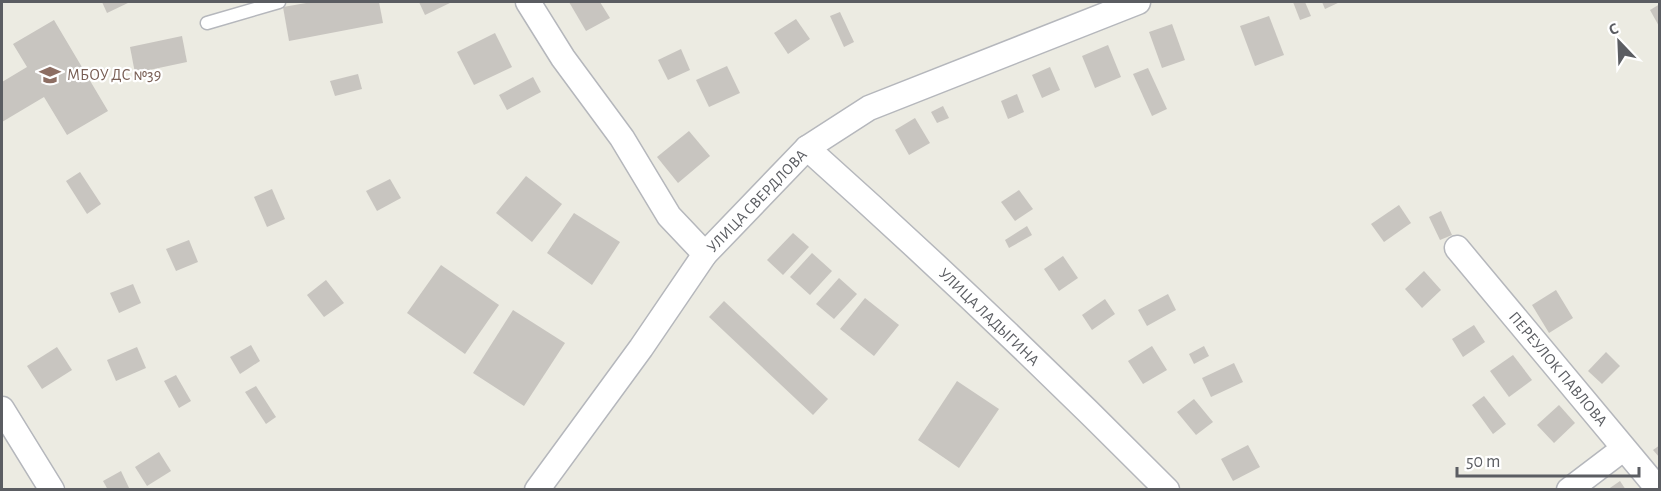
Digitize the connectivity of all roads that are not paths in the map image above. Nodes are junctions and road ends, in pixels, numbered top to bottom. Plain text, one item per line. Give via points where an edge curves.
1 (279, 2) edge
2 (528, 2) edge
3 (1129, 3) edge
4 (207, 22) dead end
5 (807, 148) junction
6 (1457, 248) dead end
7 (705, 254) junction
8 (2, 409) edge
9 (1623, 448) junction
10 (52, 489) edge
11 (537, 489) edge
12 (1167, 489) edge
13 (1569, 489) edge
14 (1659, 489) edge

1 - 4 lane
2 - 7 street via 563,58 622,138 669,216
3 - 5 street, УЛИЦА СВЕРДЛОВА via 869,108
5 - 7 street, УЛИЦА СВЕРДЛОВА
5 - 12 street, УЛИЦА ЛАДЫГИНА
6 - 9 street, ПЕРЕУЛОК ПАВЛОВА
7 - 11 street, УЛИЦА СВЕРДЛОВА
8 - 10 street
9 - 13 street
9 - 14 street, ПЕРЕУЛОК ПАВЛОВА

